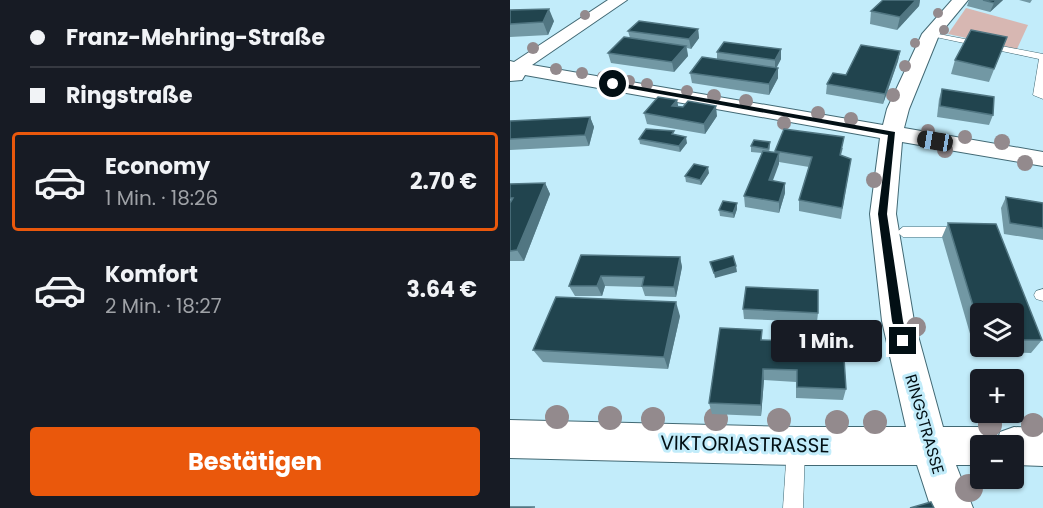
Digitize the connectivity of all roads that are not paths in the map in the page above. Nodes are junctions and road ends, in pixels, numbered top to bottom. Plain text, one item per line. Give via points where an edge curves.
1 (619, 0) edge
2 (960, 0) edge
3 (931, 34) junction
4 (1043, 58) edge
5 (513, 73) edge
6 (1043, 96) edge
7 (892, 134) junction
8 (1043, 159) edge
9 (903, 232) dead end
10 (972, 232) edge
11 (510, 439) edge
12 (928, 444) junction
13 (796, 446) junction
14 (970, 446) edge
15 (1024, 446) edge
16 (1043, 447) edge
17 (793, 508) edge
18 (952, 508) edge

1 - 5 street
2 - 3 street, RINGSTRASSE
3 - 4 lane
3 - 7 street, RINGSTRASSE via 898,109
4 - 6 lane via 1038,95
5 - 7 street
7 - 8 street
7 - 12 street, RINGSTRASSE via 883,214 898,321
9 - 10 lane
11 - 13 street, VIKTORIASTRASSE
12 - 13 street, VIKTORIASTRASSE
12 - 14 street, VIKTORIASTRASSE
12 - 18 street, RINGSTRASSE
13 - 17 lane
15 - 16 street

